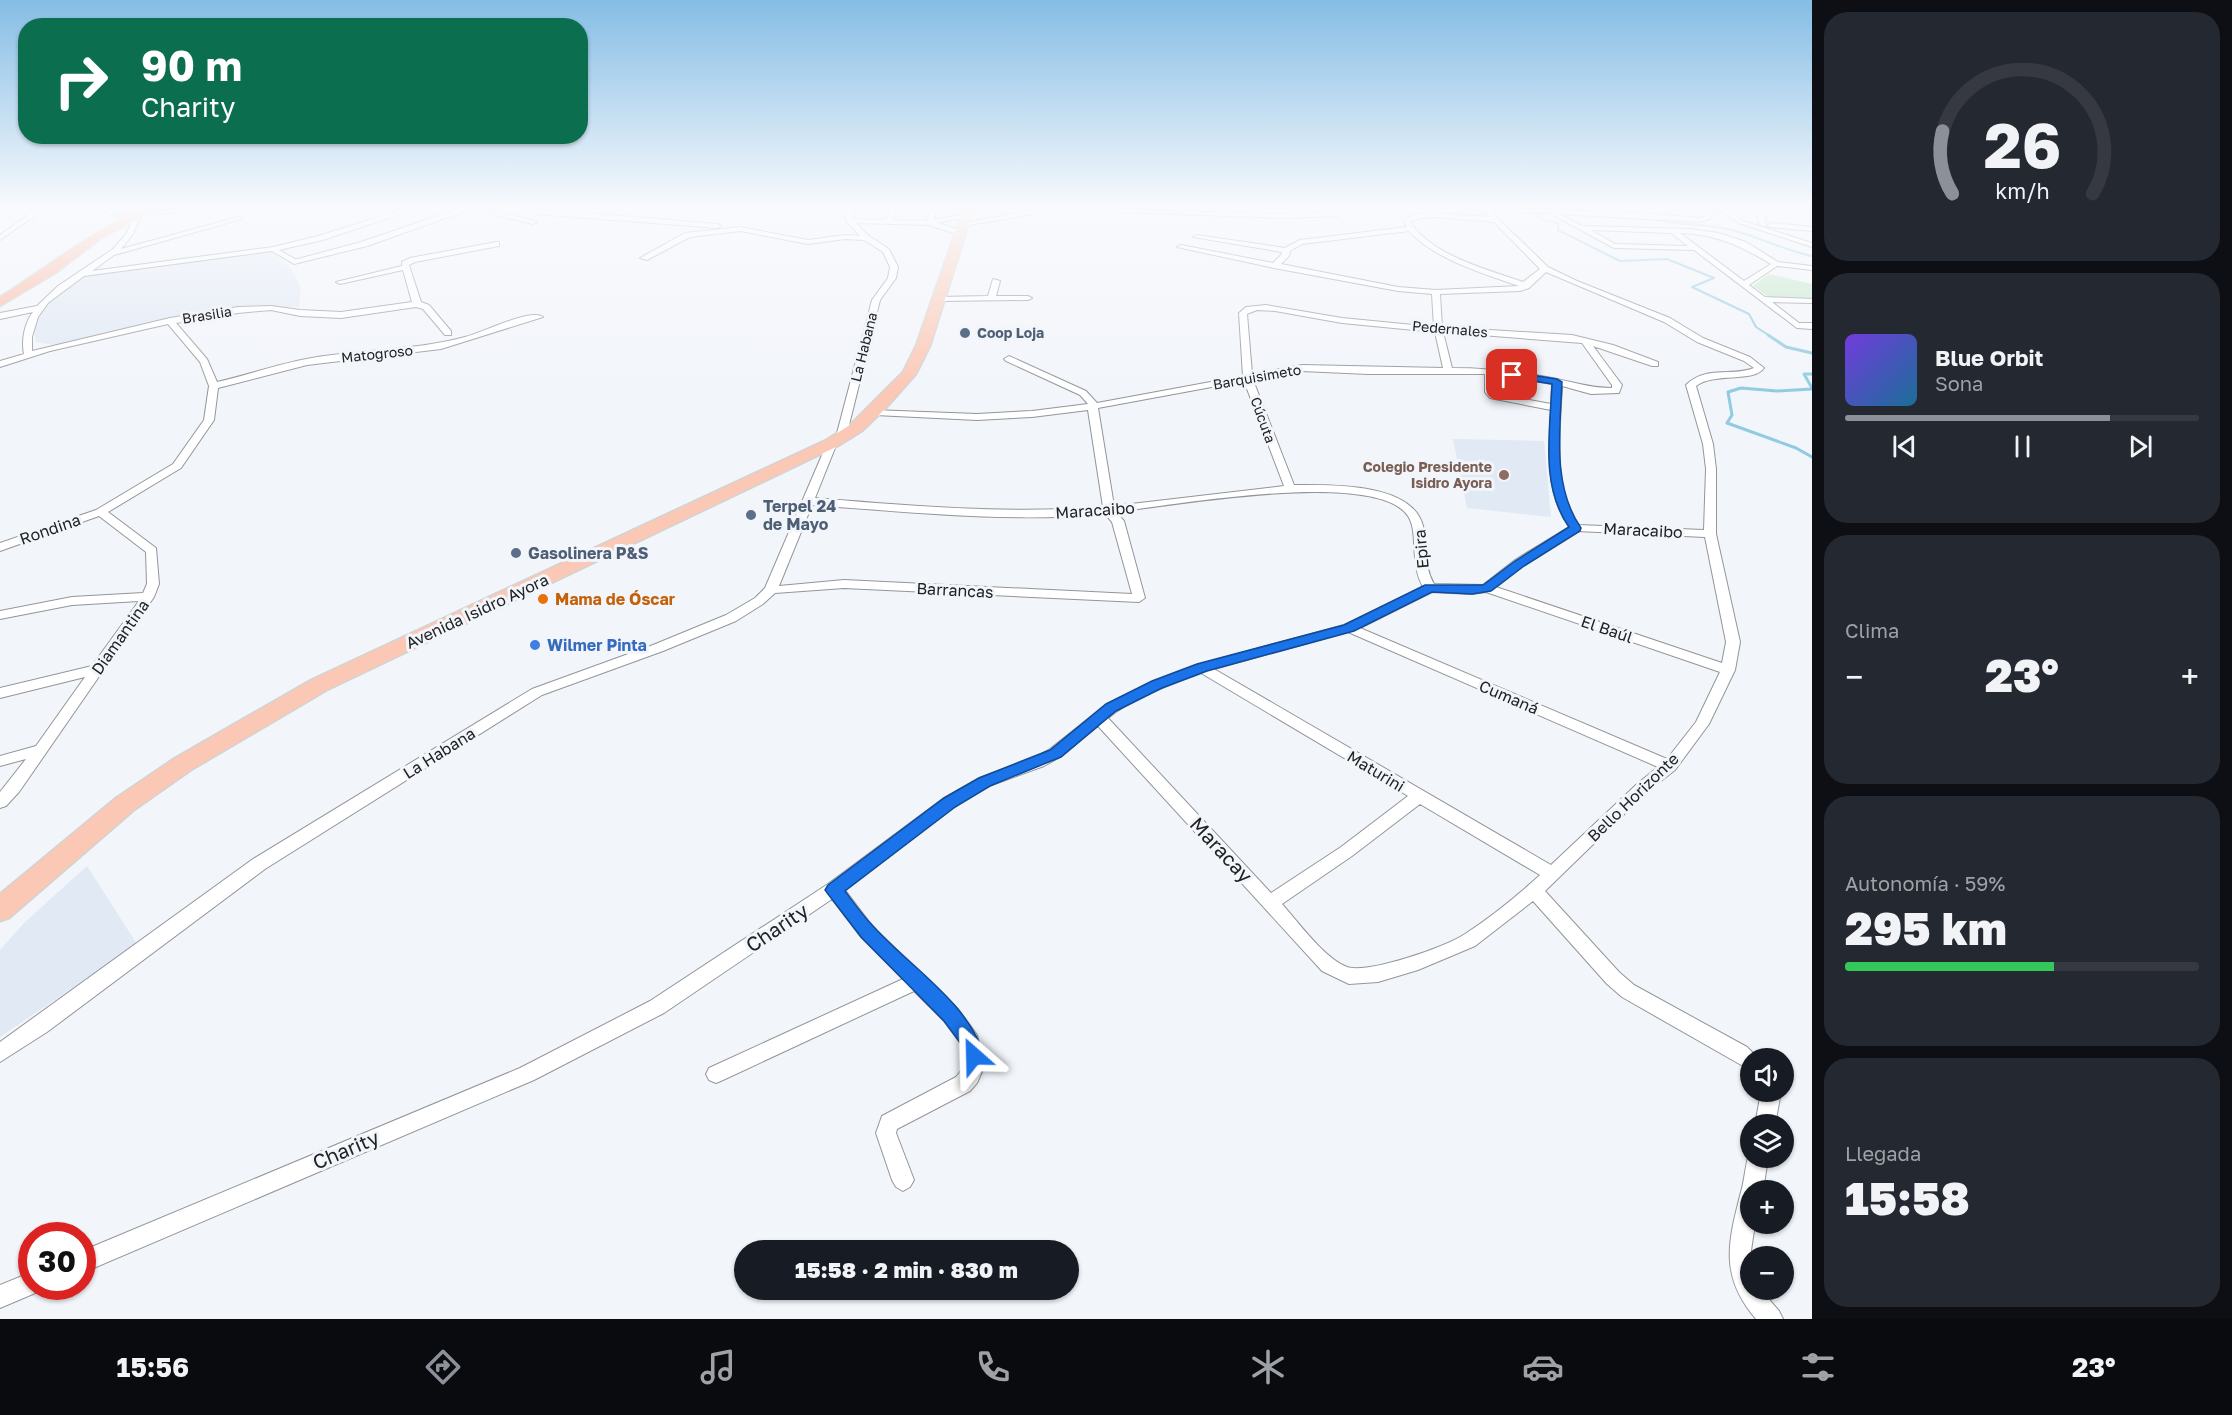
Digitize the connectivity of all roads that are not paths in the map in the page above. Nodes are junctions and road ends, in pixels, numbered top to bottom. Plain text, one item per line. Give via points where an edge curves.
1 (53, 269) edge
2 (92, 269) edge
3 (125, 269) edge
4 (399, 269) edge
5 (406, 269) edge
6 (894, 269) edge
7 (948, 269) edge
8 (1283, 269) edge
9 (1479, 269) edge
10 (1545, 269) joint
11 (1722, 269) edge
12 (1769, 269) edge
13 (84, 274) junction
14 (996, 281) dead end
15 (340, 282) dead end
16 (1744, 285) junction
17 (1526, 286) junction
18 (1436, 292) junction
19 (991, 298) junction
20 (1028, 298) dead end
21 (938, 299) junction
22 (1762, 299) junction
23 (1812, 301) edge
24 (0, 302) edge
25 (417, 304) junction
26 (38, 308) junction
27 (1243, 313) joint
28 (0, 316) edge
29 (539, 317) dead end
30 (170, 321) junction
31 (1812, 326) edge
32 (1438, 328) junction
33 (448, 333) dead end
34 (1586, 342) junction
35 (29, 355) junction
36 (1009, 359) dead end
37 (0, 364) edge
38 (1655, 364) dead end
39 (1490, 371) junction
40 (1448, 372) junction
41 (1248, 378) junction
42 (1557, 382) junction
43 (214, 386) junction
44 (1094, 406) junction
45 (1555, 408) junction
46 (875, 412) junction
47 (837, 440) junction
48 (1290, 488) junction
49 (1379, 494) joint
50 (809, 501) junction
51 (1108, 511) junction
52 (100, 512) junction
53 (1575, 528) junction
54 (1710, 534) junction
55 (0, 547) edge
56 (1430, 588) junction
57 (1487, 588) junction
58 (771, 590) junction
59 (148, 597) junction
60 (0, 615) edge
61 (1349, 628) junction
62 (1202, 668) junction
63 (99, 669) junction
64 (1728, 669) junction
65 (0, 693) edge
66 (1098, 717) junction
67 (40, 750) junction
68 (0, 761) edge
69 (1670, 766) junction
70 (1419, 796) junction
71 (0, 802) edge
72 (1551, 873) junction
73 (834, 890) junction
74 (1534, 891) junction
75 (1270, 903) junction
76 (0, 910) edge
77 (1349, 976) joint
78 (917, 981) junction
79 (0, 1053) edge
80 (1740, 1053) edge
81 (716, 1074) dead end
82 (903, 1180) dead end
83 (1743, 1234) edge
84 (96, 1256) edge
85 (18, 1289) edge
86 (0, 1297) edge
87 (1771, 1319) edge

1 - 24 highway
2 - 13 street
3 - 13 street
4 - 15 street
5 - 25 street
6 - 47 street, La Habana via 892,278 876,300
7 - 21 main road, Avenida Isidro Ayora
8 - 18 street
9 - 17 street
10 - 17 street
10 - 54 street, Bello Horizonte via 1667,320 1759,368 1752,373 1707,376 1691,385 1708,444
11 - 16 street
12 - 16 street
13 - 26 street
14 - 19 street
16 - 22 street
17 - 18 street via 1513,290
18 - 32 street
19 - 20 street
19 - 21 street
21 - 46 main road, Avenida Isidro Ayora via 918,358 895,392
22 - 23 street
22 - 31 street via 1797,325
25 - 30 street, Brasilia via 341,315 260,308
25 - 33 street via 426,307
26 - 28 street
26 - 35 street via 28,330
27 - 32 street, Pedernales via 1248,308 1262,308
27 - 41 street, Cúcuta
29 - 43 street, Matogroso via 441,346 307,362
30 - 35 street, Brasilia
30 - 43 street via 204,361
32 - 34 street, Pedernales
32 - 40 street
34 - 38 street, Pedernales
34 - 42 street, Barquisimeto via 1617,385 1616,392 1591,391
35 - 37 street, Brasilia
36 - 44 street via 1083,393
39 - 40 street, Barquisimeto
39 - 42 street, Barquisimeto
39 - 45 street via 1493,396
40 - 41 street, Barquisimeto via 1302,368
41 - 44 street, Barquisimeto
41 - 48 street, Cúcuta
42 - 45 street
43 - 52 street via 210,420 177,466
44 - 46 street, Barquisimeto via 991,417
44 - 51 street
45 - 53 street via 1554,464 1564,512
46 - 47 main road, Avenida Isidro Ayora
47 - 50 street, La Habana
47 - 76 main road, Avenida Isidro Ayora via 319,685 183,764 125,804
48 - 49 street, Maracaibo via 1343,488
48 - 51 street, Maracaibo
49 - 56 street, Epira via 1406,507 1418,523 1420,565
50 - 51 street, Maracaibo via 1017,513
50 - 58 street, La Habana
51 - 58 street, Barrancas via 1118,521 1139,598 832,584
52 - 55 street, Rondina
52 - 59 street, Diamantina via 152,551 153,584
53 - 54 street, Maracaibo
53 - 57 street
54 - 64 street, Bello Horizonte via 1732,633
56 - 57 street, Charity
56 - 61 street, Charity
57 - 64 street, El Baúl
58 - 79 street, La Habana via 730,618 537,692 259,864
59 - 60 street via 72,601
59 - 63 street, Diamantina
61 - 62 street, Charity
61 - 69 street, Cumaná
62 - 66 street, Charity via 1157,685
62 - 70 street, Maturini
63 - 65 street
63 - 67 street, Diamantina
64 - 69 street, Bello Horizonte via 1702,724
66 - 73 street, Charity via 1056,753 984,782 950,802
66 - 75 street, Maracay
67 - 68 street
67 - 71 street, Diamantina
69 - 72 street, Bello Horizonte
70 - 72 street, Maturini
70 - 75 street via 1359,843
72 - 74 street, Bello Horizonte
73 - 78 street via 867,932
73 - 84 street, Charity via 657,1007 527,1074
74 - 77 street, Bello Horizonte via 1469,940 1388,971
74 - 80 street via 1628,991
75 - 77 street, Maracay via 1328,966
78 - 81 street
78 - 82 street via 970,1041 974,1066 963,1084 889,1123 886,1133
83 - 87 street via 1740,1263 1743,1281
85 - 86 street

